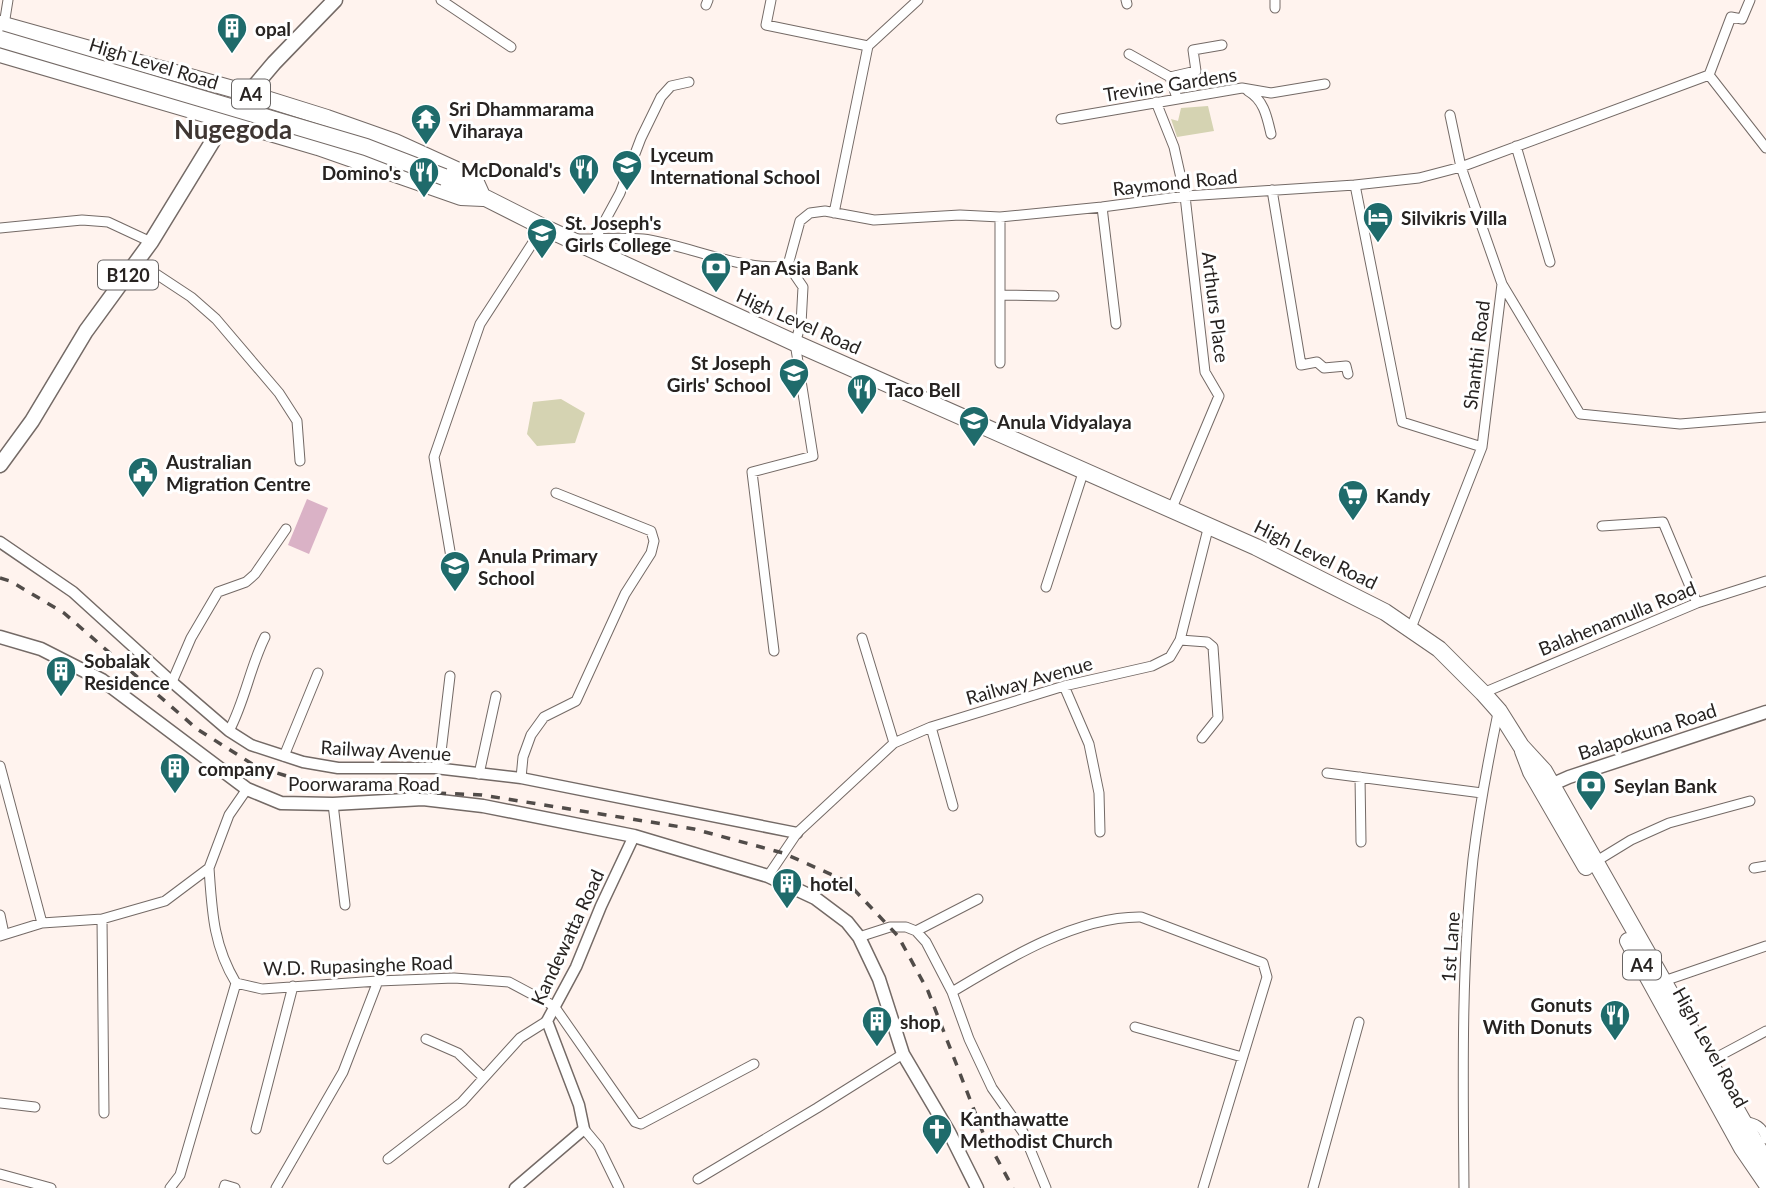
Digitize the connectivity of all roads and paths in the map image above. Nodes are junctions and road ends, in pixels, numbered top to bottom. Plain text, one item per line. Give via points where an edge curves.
1 (8, 0) edge
2 (335, 0) edge
3 (441, 0) edge
4 (771, 0) edge
5 (918, 0) edge
6 (1750, 0) edge
7 (2, 29) edge
8 (1222, 45) dead end
9 (868, 46) junction
10 (511, 47) dead end
11 (0, 54) edge
12 (1129, 54) dead end
13 (180, 75) junction
14 (1709, 75) junction
15 (1170, 77) junction
16 (689, 82) dead end
17 (1325, 83) dead end
18 (251, 88) junction
19 (1243, 89) junction
20 (1177, 99) junction
21 (1156, 102) junction
22 (173, 107) junction
23 (1450, 115) dead end
24 (327, 118) junction
25 (1061, 118) dead end
26 (225, 121) junction
27 (1271, 134) dead end
28 (1516, 146) junction
29 (318, 148) junction
30 (1766, 148) edge
31 (1461, 167) junction
32 (1355, 185) junction
33 (1272, 190) junction
34 (1185, 196) junction
35 (483, 198) junction
36 (1102, 207) junction
37 (834, 213) junction
38 (1000, 217) junction
39 (543, 227) junction
40 (0, 228) edge
41 (573, 239) junction
42 (595, 239) junction
43 (151, 243) junction
44 (138, 262) junction
45 (1550, 262) dead end
46 (788, 265) junction
47 (1502, 284) junction
48 (1001, 295) junction
49 (1054, 296) dead end
50 (1116, 324) dead end
51 (795, 343) junction
52 (1000, 363) dead end
53 (1348, 374) dead end
54 (1766, 417) edge
55 (1482, 447) junction
56 (300, 461) dead end
57 (0, 465) edge
58 (1084, 470) junction
59 (556, 493) dead end
60 (1172, 508) junction
61 (1209, 525) junction
62 (1602, 526) dead end
63 (286, 529) dead end
64 (0, 542) edge
65 (452, 563) dead end
66 (1766, 581) edge
67 (1046, 587) dead end
68 (1697, 603) junction
69 (1411, 628) junction
70 (0, 637) edge
71 (265, 637) dead end
72 (862, 638) dead end
73 (1180, 640) junction
74 (774, 651) dead end
75 (318, 673) dead end
76 (450, 676) dead end
77 (172, 682) junction
78 (1064, 686) junction
79 (1483, 693) junction
80 (496, 696) dead end
81 (1499, 711) junction
82 (1766, 712) edge
83 (931, 727) junction
84 (229, 731) junction
85 (1202, 738) dead end
86 (894, 743) junction
87 (284, 756) junction
88 (0, 766) edge
89 (439, 769) junction
90 (1327, 773) dead end
91 (479, 774) junction
92 (1360, 777) junction
93 (521, 778) junction
94 (1546, 787) junction
95 (247, 789) junction
96 (1482, 793) junction
97 (1750, 801) dead end
98 (333, 804) junction
99 (953, 806) dead end
100 (797, 832) junction
101 (1100, 832) dead end
102 (634, 836) junction
103 (1361, 842) dead end
104 (1595, 862) junction
105 (1766, 866) edge
106 (209, 867) junction
107 (1754, 868) dead end
108 (768, 876) junction
109 (978, 899) dead end
110 (345, 905) dead end
111 (0, 915) edge
112 (102, 919) junction
113 (42, 923) junction
114 (916, 931) junction
115 (2, 935) edge
116 (859, 937) junction
117 (1766, 946) edge
118 (378, 981) junction
119 (1664, 981) junction
120 (236, 982) junction
121 (293, 986) junction
122 (952, 992) junction
123 (554, 1006) junction
124 (547, 1021) junction
125 (1359, 1022) dead end
126 (1135, 1027) dead end
127 (1766, 1031) edge
128 (426, 1040) dead end
129 (902, 1054) junction
130 (1242, 1057) junction
131 (1708, 1062) junction
132 (754, 1064) dead end
133 (483, 1077) junction
134 (0, 1103) edge
135 (35, 1107) dead end
136 (103, 1113) dead end
137 (1742, 1121) junction
138 (256, 1129) dead end
139 (583, 1129) junction
140 (1765, 1134) edge
141 (1766, 1156) edge
142 (388, 1159) dead end
143 (0, 1174) edge
144 (698, 1179) dead end
145 (1766, 1183) edge
146 (51, 1188) edge
147 (170, 1188) edge
148 (224, 1188) edge
149 (235, 1188) edge
150 (276, 1188) edge
151 (515, 1188) edge
152 (619, 1188) edge
153 (977, 1188) edge
154 (1046, 1188) edge
155 (1203, 1188) edge
156 (1313, 1188) edge
157 (1464, 1188) edge

1 - 7 street
2 - 18 main road, B120
3 - 10 street
4 - 9 street via 766,25
5 - 9 street
6 - 14 street via 1742,19 1731,17
7 - 13 highway, A4
7 - 35 highway, High Level Road / A4, bridge via 366,147 444,177
8 - 15 street via 1193,50 1196,71
9 - 37 street
11 - 22 highway, A4
12 - 15 street
13 - 18 highway, A4
13 - 22 highway
14 - 28 street, Raymond Road
14 - 30 street
15 - 20 street
16 - 42 street via 671,86 661,97
17 - 19 street, Trevine Gardens via 1271,93
18 - 24 highway, A4
18 - 26 main road, B120
19 - 20 street, Trevine Gardens
19 - 27 street via 1258,97
20 - 21 street, Trevine Gardens
21 - 25 street, Trevine Gardens
21 - 34 street, Arthurs Place via 1174,147
22 - 26 highway, A4
23 - 31 street
24 - 29 highway
24 - 35 highway, A4 via 474,178
26 - 29 highway, A4
26 - 43 main road, B120
28 - 31 street, Raymond Road
28 - 45 street
29 - 35 highway, A4 via 461,197
31 - 32 street, Raymond Road via 1419,178
31 - 47 street
32 - 33 street, Raymond Road
32 - 55 street via 1402,422
33 - 34 street, Raymond Road
33 - 53 street via 1301,365 1346,366
34 - 36 street, Raymond Road
34 - 60 street, Arthurs Place via 1205,372 1219,396
35 - 39 highway, High Level Road / A4
36 - 38 street, Raymond Road
36 - 50 street
37 - 38 street, Raymond Road via 874,219
37 - 46 street, Raymond Road via 810,213 800,221
38 - 48 street
39 - 41 highway, High Level Road / A4
39 - 65 street via 480,324 434,457
40 - 43 street via 108,222
41 - 42 street
41 - 51 highway, High Level Road / A4
42 - 46 street via 644,239 758,265
43 - 44 main road, B120
44 - 56 street via 191,297 216,320 279,393 297,421
44 - 57 main road, B120 via 86,331
46 - 51 street via 803,287
47 - 54 street, Shanthi Road via 1580,414 1680,424
47 - 55 street, Shanthi Road
48 - 49 street
48 - 52 street
51 - 58 highway, High Level Road / A4
51 - 74 street via 813,456 752,472
55 - 69 street, Shanthi Road
58 - 60 highway, High Level Road / A4
58 - 67 street
59 - 93 street via 651,531 654,541 576,701 544,717 531,736
60 - 61 highway, High Level Road / A4
61 - 69 highway, High Level Road / A4
61 - 73 street
62 - 68 street via 1664,522
63 - 77 street via 246,582 218,592
64 - 77 street, Railway Avenue via 73,592
66 - 68 street, Balahenamulla Road
68 - 79 street, Balahenamulla Road
69 - 79 highway, High Level Road / A4
70 - 95 main road, Poorwarama Road via 41,649 102,680
71 - 84 street
72 - 86 street
73 - 78 street, Railway Avenue via 1170,657 1152,666
73 - 85 street via 1207,642 1213,647 1218,718
75 - 87 street
76 - 89 street
77 - 84 street, Railway Avenue
78 - 83 street, Railway Avenue
78 - 101 street via 1089,744 1099,793
79 - 81 highway, High Level Road / A4
80 - 91 street
81 - 94 highway, High Level Road / A4 via 1521,746 1545,771
81 - 96 street, 1st Lane
82 - 94 main road, Balapokuna Road
83 - 86 street, Railway Avenue
83 - 99 street
84 - 87 street, Railway Avenue via 251,745
86 - 100 street, Railway Avenue
87 - 89 street, Railway Avenue via 338,768
88 - 113 street
89 - 91 street, Railway Avenue
90 - 92 street
91 - 93 street, Railway Avenue
92 - 96 street
92 - 103 street
93 - 100 street, Railway Avenue
94 - 104 highway, High Level Road / A4
94 - 145 highway, High Level Road / A4 via 1742,1148
95 - 98 main road, Poorwarama Road via 281,803
95 - 106 street via 229,815
96 - 157 street, 1st Lane via 1462,1027
97 - 104 street via 1669,824
98 - 102 main road, Poorwarama Road via 423,799
98 - 110 street
100 - 108 street, Railway Avenue
102 - 108 main road, Poorwarama Road
102 - 123 street, Kandewatta Road
104 - 119 highway, High Level Road / A4
105 - 107 street
106 - 112 street via 165,901
106 - 120 street, W.D. Rupasinghe Road via 213,926 224,963
108 - 116 main road, Poorwarama Road via 815,898
109 - 114 street
111 - 115 street
112 - 113 street
112 - 136 street
113 - 115 street
114 - 116 street via 890,928
114 - 122 street
116 - 129 main road, Poorwarama Road via 880,979
117 - 119 street
118 - 121 street, W.D. Rupasinghe Road
118 - 123 street, W.D. Rupasinghe Road via 454,978 509,982
118 - 150 street via 343,1072
119 - 131 highway, High Level Road / A4
120 - 121 street, W.D. Rupasinghe Road via 262,989
120 - 147 street via 180,1175
121 - 138 street
122 - 130 street via 1022,950 1098,922 1141,917 1263,963 1267,977
122 - 154 street via 992,1088 1023,1132
123 - 124 street, Kandewatta Road
123 - 132 street via 635,1122 642,1124
124 - 133 street via 520,1038
124 - 139 street, Kandewatta Road via 579,1105
125 - 156 street
126 - 130 street
127 - 131 street
128 - 133 street via 458,1053
129 - 144 street
129 - 153 main road, Poorwarama Road
130 - 155 street
131 - 137 highway, High Level Road / A4
133 - 142 street via 462,1102
134 - 135 street
137 - 140 street via 1756,1123
137 - 141 highway, High Level Road / A4
139 - 151 street
139 - 152 street
143 - 146 street
148 - 149 street

